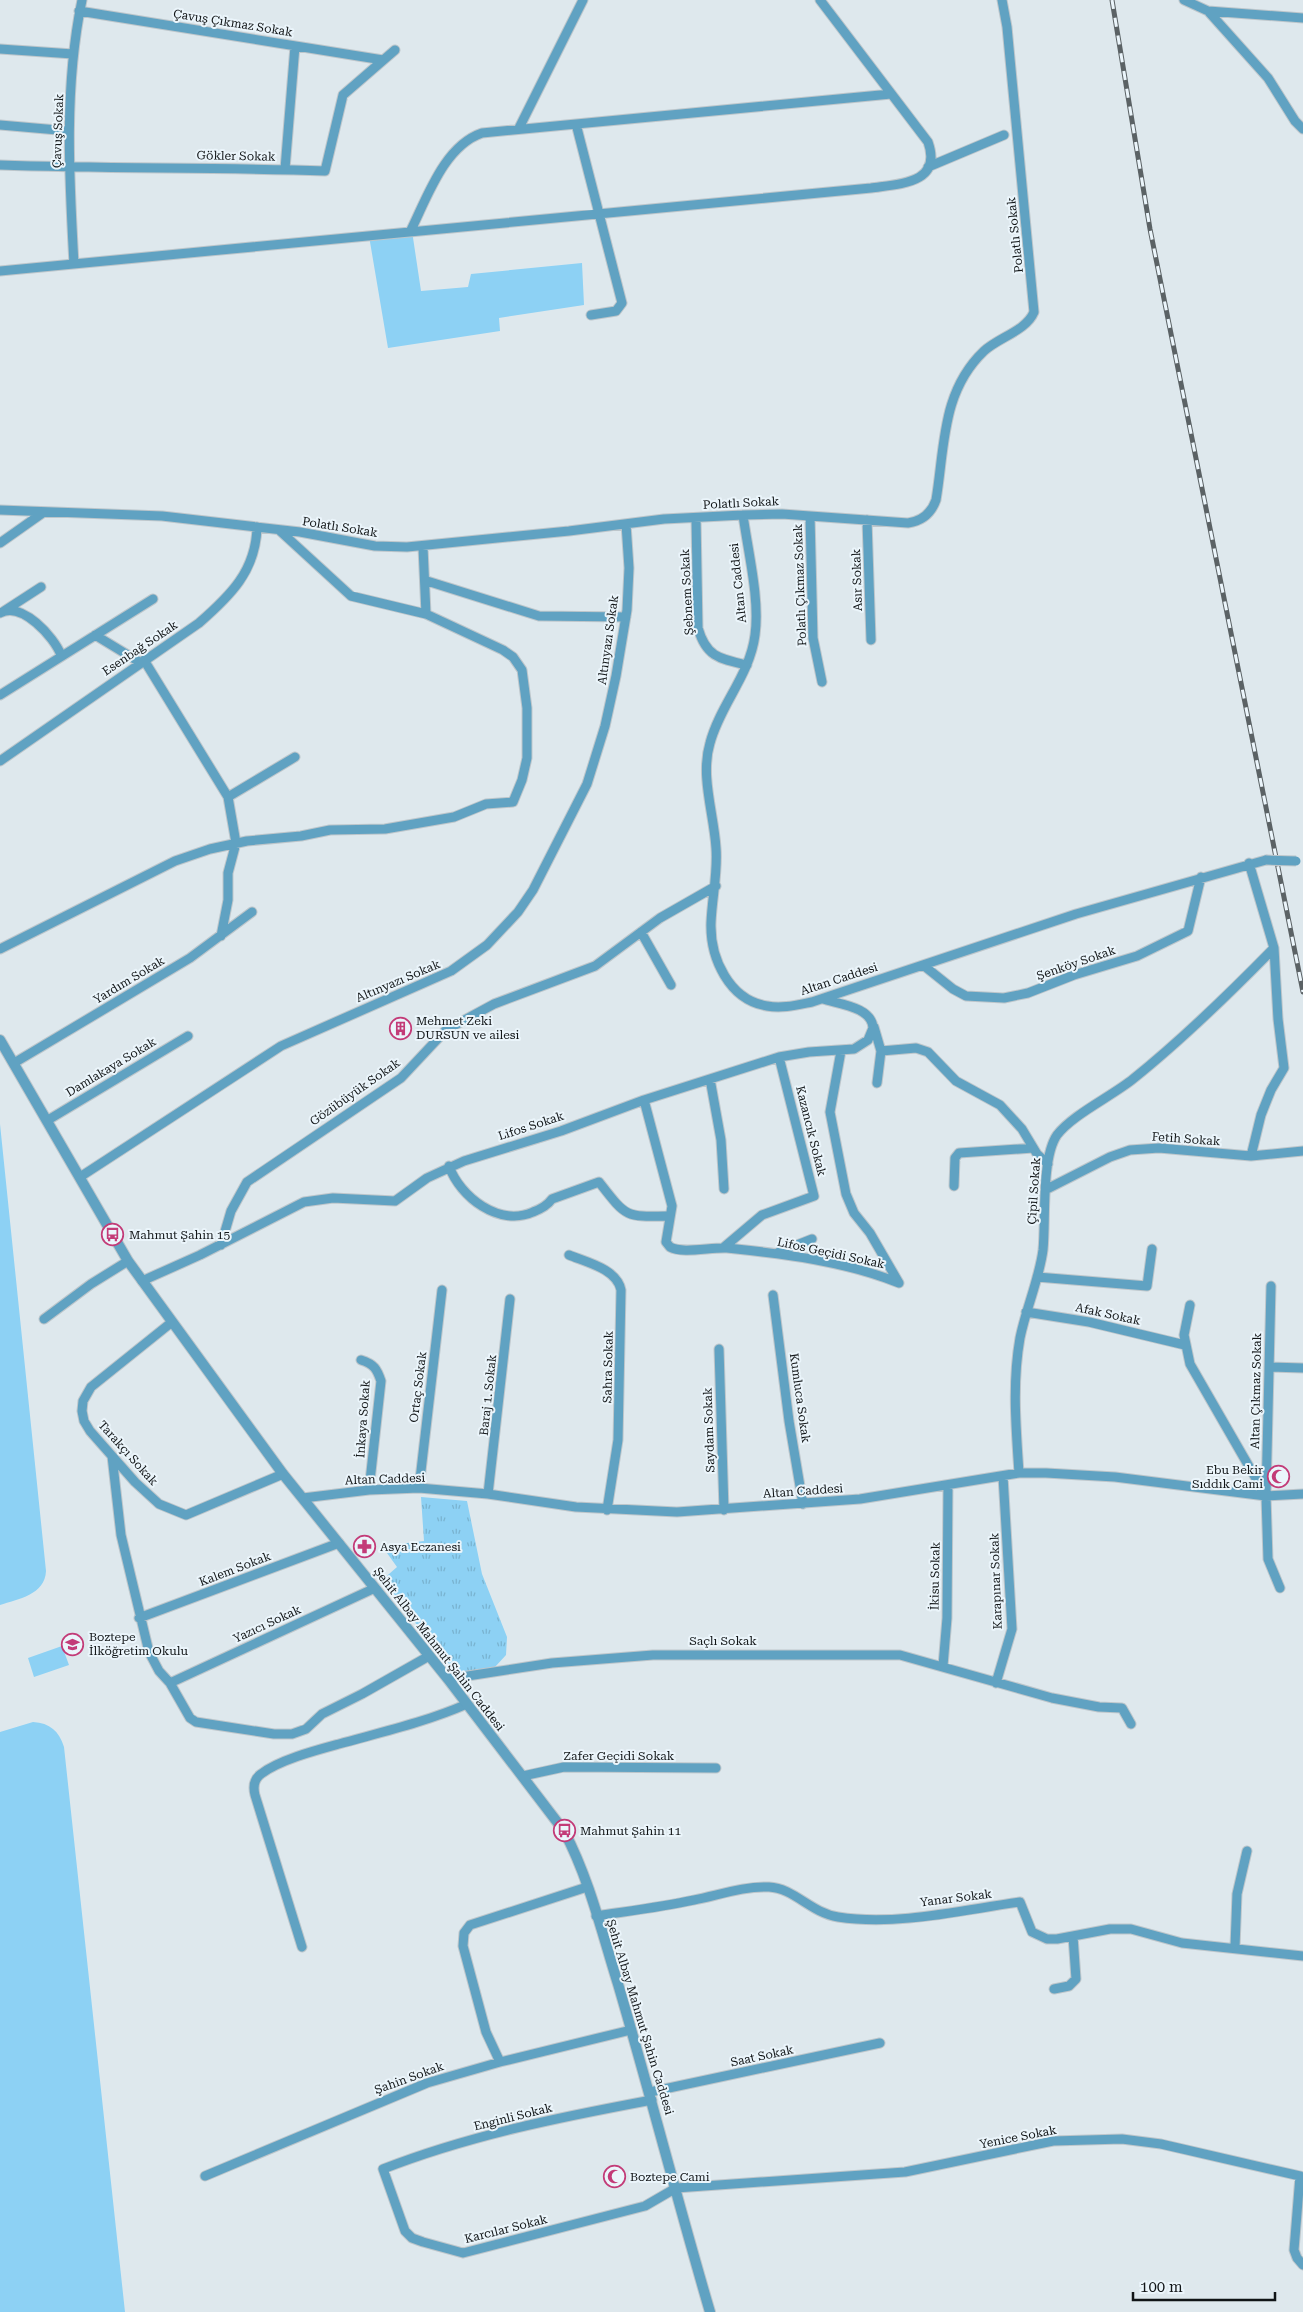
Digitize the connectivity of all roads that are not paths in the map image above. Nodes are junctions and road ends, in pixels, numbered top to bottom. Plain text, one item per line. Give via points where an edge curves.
1 (82, 0) edge
2 (583, 0) edge
3 (820, 0) edge
4 (1002, 0) edge
5 (1184, 0) edge
6 (79, 11) junction
7 (1208, 11) junction
8 (1303, 18) edge
9 (295, 46) junction
10 (0, 50) edge
11 (395, 50) dead end
12 (73, 54) junction
13 (383, 60) junction
14 (891, 94) junction
15 (576, 124) junction
16 (0, 125) edge
17 (519, 128) junction
18 (1303, 129) edge
19 (69, 130) junction
20 (1004, 135) dead end
21 (0, 165) edge
22 (68, 167) junction
23 (928, 167) junction
24 (285, 169) junction
25 (599, 214) junction
26 (410, 232) junction
27 (74, 264) junction
28 (0, 271) edge
29 (591, 315) dead end
30 (0, 510) edge
31 (44, 512) junction
32 (743, 515) junction
33 (810, 516) junction
34 (696, 518) junction
35 (867, 520) junction
36 (626, 524) junction
37 (257, 527) junction
38 (279, 530) junction
39 (0, 543) edge
40 (423, 546) junction
41 (426, 581) junction
42 (40, 587) dead end
43 (154, 599) dead end
44 (2, 612) edge
45 (426, 614) junction
46 (626, 617) junction
47 (95, 635) junction
48 (871, 640) dead end
49 (61, 655) junction
50 (142, 661) junction
51 (747, 665) junction
52 (822, 682) dead end
53 (0, 695) edge
54 (295, 756) dead end
55 (0, 761) edge
56 (228, 797) junction
57 (236, 843) junction
58 (1300, 862) edge
59 (1249, 863) junction
60 (1201, 877) junction
61 (716, 886) junction
62 (252, 912) dead end
63 (641, 932) junction
64 (221, 936) junction
65 (0, 948) edge
66 (1274, 948) junction
67 (923, 965) junction
68 (671, 984) dead end
69 (823, 999) junction
70 (873, 1024) junction
71 (188, 1036) dead end
72 (0, 1040) edge
73 (841, 1051) junction
74 (881, 1051) junction
75 (779, 1057) junction
76 (14, 1063) junction
77 (710, 1078) junction
78 (878, 1083) dead end
79 (644, 1100) junction
80 (48, 1120) junction
81 (1033, 1148) junction
82 (1303, 1151) edge
83 (1251, 1156) junction
84 (1048, 1164) junction
85 (449, 1166) junction
86 (80, 1177) junction
87 (954, 1186) dead end
88 (724, 1189) dead end
89 (1047, 1189) junction
90 (670, 1216) junction
91 (812, 1239) dead end
92 (221, 1245) junction
93 (723, 1248) junction
94 (1152, 1249) dead end
95 (776, 1253) junction
96 (569, 1255) dead end
97 (128, 1261) junction
98 (1037, 1277) junction
99 (142, 1281) junction
100 (1271, 1286) dead end
101 (442, 1290) dead end
102 (773, 1295) dead end
103 (510, 1299) dead end
104 (1190, 1306) dead end
105 (1026, 1312) junction
106 (44, 1319) dead end
107 (172, 1322) junction
108 (1185, 1344) junction
109 (719, 1349) dead end
110 (361, 1360) dead end
111 (1269, 1367) junction
112 (1303, 1368) edge
113 (112, 1456) junction
114 (1019, 1473) junction
115 (283, 1474) junction
116 (1003, 1476) junction
117 (948, 1485) junction
118 (419, 1488) junction
119 (370, 1490) junction
120 (488, 1494) junction
121 (1303, 1494) edge
122 (1266, 1496) junction
123 (302, 1498) junction
124 (803, 1504) junction
125 (607, 1510) junction
126 (724, 1510) junction
127 (339, 1543) junction
128 (375, 1588) junction
129 (1280, 1588) dead end
130 (140, 1618) junction
131 (429, 1656) junction
132 (943, 1666) junction
133 (448, 1679) junction
134 (170, 1683) junction
135 (996, 1684) junction
136 (467, 1704) junction
137 (1131, 1724) dead end
138 (716, 1768) dead end
139 (523, 1776) junction
140 (1248, 1851) dead end
141 (587, 1887) junction
142 (596, 1916) junction
143 (1073, 1936) junction
144 (302, 1947) dead end
145 (1235, 1947) junction
146 (1303, 1956) edge
147 (1054, 1989) dead end
148 (632, 2030) junction
149 (880, 2043) dead end
150 (500, 2062) junction
151 (651, 2096) junction
152 (383, 2169) joint
153 (205, 2176) dead end
154 (676, 2188) junction
155 (1303, 2265) edge
156 (710, 2312) edge

1 - 6 street, Çavuş Sokak
2 - 17 street
3 - 14 street
4 - 35 street, Polatlı Sokak via 1034,312 1029,322 996,341 982,354 961,383 946,422 931,510 924,518 913,522
5 - 7 street
6 - 9 street, Çavuş Çıkmaz Sokak
6 - 12 street, Çavuş Sokak
7 - 8 street
7 - 18 street via 1268,78
9 - 13 street, Çavuş Çıkmaz Sokak
9 - 24 street
10 - 12 street
11 - 13 street, Gökler Sokak
12 - 19 street, Çavuş Sokak
13 - 24 street, Gökler Sokak via 344,95 325,171
14 - 15 street
14 - 23 street via 928,142
15 - 17 street
15 - 25 street
16 - 19 street
17 - 26 street via 482,133 459,145
19 - 22 street, Çavuş Sokak
20 - 23 street
21 - 22 street, Gökler Sokak
22 - 24 street, Gökler Sokak
22 - 27 street, Çavuş Sokak
23 - 25 street via 920,178 907,183
25 - 26 street
25 - 29 street via 622,304 616,311
26 - 27 street
27 - 28 street
30 - 31 street, Polatlı Sokak
31 - 37 street, Polatlı Sokak via 162,516
31 - 39 street
32 - 33 street, Polatlı Sokak
32 - 34 street, Polatlı Sokak
32 - 51 street, Altan Caddesi via 756,611 755,636
33 - 35 street, Polatlı Sokak
33 - 52 street, Polatlı Çıkmaz Sokak via 813,638
34 - 36 street, Polatlı Sokak
34 - 51 street, Şebnem Sokak via 698,628 702,643 717,658
35 - 48 street, Asır Sokak
36 - 40 street, Polatlı Sokak
36 - 46 street, Altınyazı Sokak via 629,568
37 - 38 street, Polatlı Sokak
37 - 50 street, Esenbağ Sokak via 252,559 237,587 199,623
38 - 40 street, Polatlı Sokak via 375,546
38 - 45 street via 351,596
40 - 41 street
41 - 45 street
41 - 46 street via 539,616
42 - 44 street
43 - 47 street
44 - 49 street via 23,616 43,627
45 - 57 street via 503,650 520,666 525,683 527,750 523,775 513,802 486,804 454,817 386,829 330,830
46 - 86 street, Altınyazı Sokak via 611,701 588,784 533,890 500,933 473,957 440,977 280,1046
47 - 49 street
47 - 50 street
49 - 53 street
50 - 55 street, Esenbağ Sokak
50 - 56 street
51 - 61 street, Altan Caddesi via 712,735 708,751
54 - 56 street
56 - 57 street
57 - 64 street via 228,873 228,900
57 - 65 street via 174,861
58 - 59 street, Altan Caddesi, bridge via 1266,860
59 - 60 street, Altan Caddesi
59 - 66 street
60 - 67 street, Altan Caddesi
60 - 67 street, Şenköy Sokak via 1188,931 1137,956 1028,993 1004,998 971,998 953,989
61 - 63 street, Gözübüyük Sokak
61 - 69 street, Altan Caddesi via 711,924 715,954 723,974 741,996 760,1005 776,1007
62 - 64 street, Yardım Sokak
63 - 68 street
63 - 92 street, Gözübüyük Sokak via 586,971 494,1004 446,1030 401,1078 247,1182 231,1211
64 - 76 street, Yardım Sokak via 190,958
66 - 83 street via 1284,1068 1261,1115
66 - 84 street, Çipil Sokak via 1226,997 1160,1056 1063,1128 1052,1144
67 - 69 street, Altan Caddesi
69 - 70 street via 866,1013
70 - 73 street, Lifos Sokak via 865,1043
70 - 74 street
71 - 80 street, Damlakaya Sokak
72 - 76 street, Şehit Albay Mahmut Şahin Caddesi
73 - 75 street, Lifos Sokak
73 - 95 street, Lifos Geçidi Sokak via 830,1112 846,1194 899,1283 861,1270
74 - 78 street
74 - 81 street via 916,1048 928,1052 956,1081 1000,1105 1022,1129
75 - 77 street, Lifos Sokak
75 - 93 street, Kazancık Sokak via 814,1196 762,1215
76 - 80 street, Şehit Albay Mahmut Şahin Caddesi
77 - 79 street, Lifos Sokak
77 - 88 street via 721,1140
79 - 85 street, Lifos Sokak via 561,1131
79 - 90 street, Lifos Geçidi Sokak via 672,1206
80 - 86 street, Şehit Albay Mahmut Şahin Caddesi
81 - 84 street
81 - 87 street via 959,1152 955,1161
82 - 83 street, Fetih Sokak
83 - 89 street, Fetih Sokak via 1159,1148 1130,1150
84 - 89 street, Çipil Sokak
85 - 90 street via 458,1185 468,1195 503,1215 530,1214 552,1199 599,1182 625,1213
85 - 92 street, Lifos Sokak via 395,1201 333,1198 304,1202
86 - 97 street, Şehit Albay Mahmut Şahin Caddesi
89 - 98 street, Çipil Sokak via 1043,1250
90 - 93 street, Lifos Geçidi Sokak via 666,1242 670,1248
91 - 95 street
92 - 99 street, Lifos Sokak
93 - 95 street, Lifos Geçidi Sokak
94 - 98 street via 1147,1286
96 - 125 street, Sahra Sokak via 603,1269 618,1281 621,1290 618,1440
97 - 99 street, Şehit Albay Mahmut Şahin Caddesi
97 - 106 street
98 - 105 street, Çipil Sokak
99 - 107 street, Şehit Albay Mahmut Şahin Caddesi
100 - 111 street, Altan Çıkmaz Sokak
101 - 118 street, Ortaç Sokak
102 - 124 street, Kumluca Sokak
103 - 120 street, Baraj 1. Sokak
104 - 108 street
105 - 108 street, Afak Sokak via 1089,1322
105 - 114 street, Çipil Sokak via 1015,1387
107 - 113 street, Tarakçı Sokak via 85,1396 84,1422
107 - 115 street, Şehit Albay Mahmut Şahin Caddesi
108 - 122 street via 1194,1373
109 - 126 street, Saydam Sokak
110 - 119 street, İnkaya Sokak via 372,1364 381,1381
111 - 112 street
111 - 122 street, Altan Çıkmaz Sokak
113 - 115 street, Tarakçı Sokak via 152,1498 167,1509 186,1515
113 - 130 street via 121,1535
114 - 116 street, Altan Caddesi
114 - 122 street, Altan Caddesi via 1094,1474
115 - 123 street, Şehit Albay Mahmut Şahin Caddesi
116 - 117 street, Altan Caddesi
116 - 135 street, Karapınar Sokak via 1012,1629
117 - 124 street, Altan Caddesi
117 - 132 street, İkisu Sokak via 947,1618
118 - 119 street, Altan Caddesi
118 - 120 street, Altan Caddesi
119 - 123 street, Altan Caddesi
120 - 125 street, Altan Caddesi
121 - 122 street, Altan Caddesi
122 - 129 street, Altan Çıkmaz Sokak via 1268,1559
123 - 127 street, Şehit Albay Mahmut Şahin Caddesi
124 - 126 street, Altan Caddesi
125 - 126 street, Altan Caddesi
127 - 128 street, Şehit Albay Mahmut Şahin Caddesi
127 - 130 street, Kalem Sokak
128 - 131 street, Şehit Albay Mahmut Şahin Caddesi
128 - 134 street, Yazıcı Sokak
130 - 134 street via 149,1652
131 - 133 street, Şehit Albay Mahmut Şahin Caddesi
131 - 134 street via 322,1714 306,1729 292,1734 196,1722 190,1718
132 - 133 street, Saçlı Sokak via 900,1655 685,1653 587,1660
132 - 135 street, Saçlı Sokak
133 - 136 street, Şehit Albay Mahmut Şahin Caddesi
135 - 137 street, Saçlı Sokak via 1075,1703 1122,1708
136 - 139 street, Şehit Albay Mahmut Şahin Caddesi
136 - 144 street via 421,1721 305,1754 258,1777 254,1785 255,1795
138 - 139 street, Zafer Geçidi Sokak via 564,1767
139 - 141 street, Şehit Albay Mahmut Şahin Caddesi via 564,1831
140 - 145 street via 1237,1894
141 - 142 street, Şehit Albay Mahmut Şahin Caddesi
141 - 150 street via 470,1925 464,1933 462,1942 486,2032
142 - 143 street, Yanar Sokak via 738,1890 770,1888 792,1894 818,1911 846,1918 884,1919 1020,1902 1036,1935 1052,1940
142 - 148 street, Şehit Albay Mahmut Şahin Caddesi
143 - 145 street, Yanar Sokak via 1110,1929 1131,1929 1182,1943
143 - 147 street via 1076,1979 1069,1986
145 - 146 street, Yanar Sokak
148 - 150 street, Şahin Sokak
148 - 151 street, Şehit Albay Mahmut Şahin Caddesi
149 - 151 street, Saat Sokak
150 - 153 street, Şahin Sokak via 427,2083
151 - 152 street, Enginli Sokak via 534,2123 423,2154
151 - 154 street, Şehit Albay Mahmut Şahin Caddesi
152 - 154 street, Karcılar Sokak via 407,2234 463,2253 645,2206
154 - 155 street, Yenice Sokak via 905,2172 1053,2141 1142,2141 1300,2176 1294,2250
154 - 156 street, Şehit Albay Mahmut Şahin Caddesi

